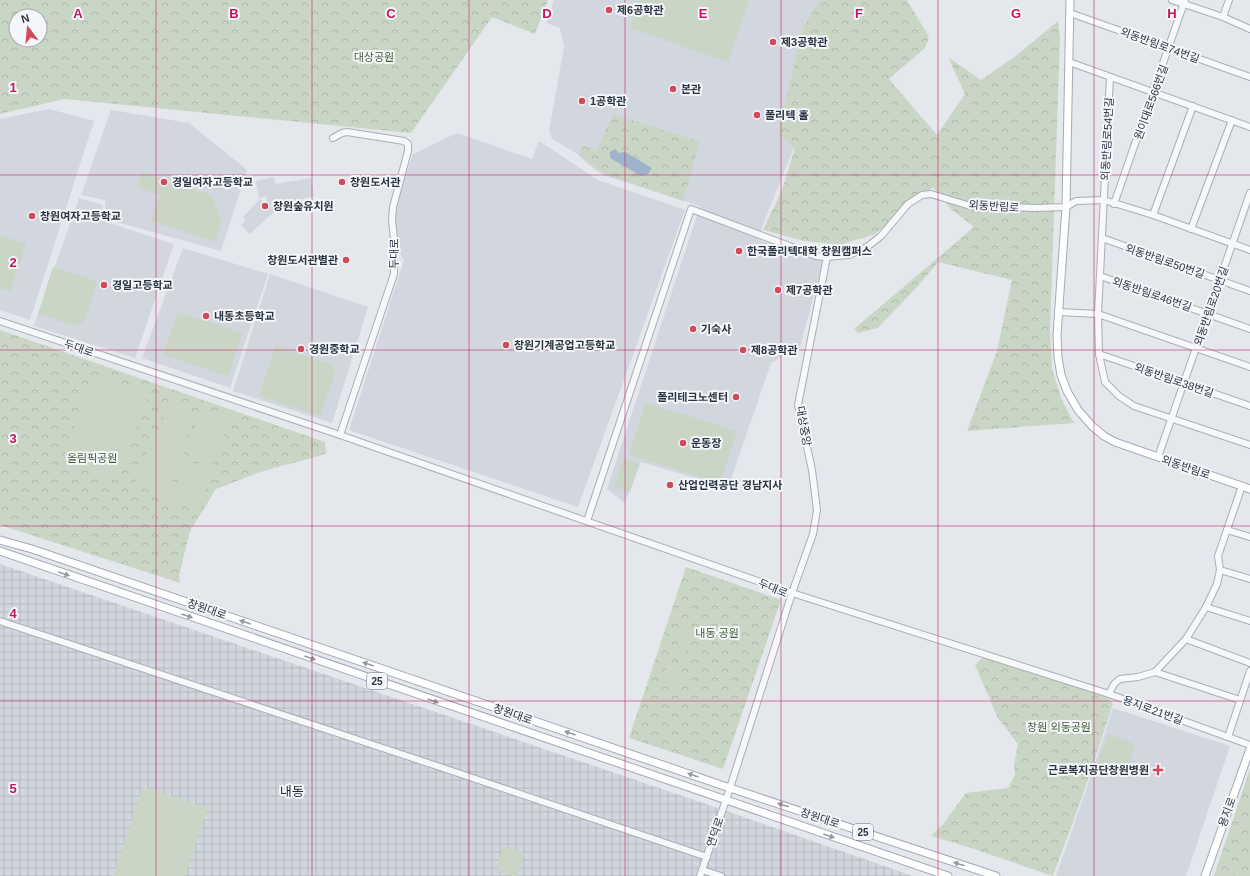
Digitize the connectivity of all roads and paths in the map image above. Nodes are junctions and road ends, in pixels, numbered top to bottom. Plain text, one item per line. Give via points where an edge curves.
1 (1070, 0) edge
2 (1172, 0) edge
3 (1229, 0) edge
4 (1185, 2) edge
5 (1070, 13) junction
6 (1224, 17) junction
7 (1250, 29) edge
8 (1170, 49) junction
9 (1069, 62) junction
10 (1110, 77) junction
11 (1250, 77) edge
12 (1154, 93) junction
13 (1193, 106) junction
14 (1232, 120) junction
15 (1250, 127) edge
16 (333, 138) dead end
17 (1250, 193) edge
18 (1104, 200) junction
19 (1114, 204) junction
20 (1066, 207) junction
21 (1153, 215) junction
22 (1191, 228) junction
23 (1102, 238) junction
24 (1232, 243) junction
25 (1250, 250) edge
26 (828, 257) junction
27 (1100, 276) junction
28 (1220, 280) junction
29 (1250, 291) edge
30 (1058, 312) junction
31 (1098, 314) junction
32 (1208, 314) junction
33 (0, 321) edge
34 (1250, 329) edge
35 (1196, 348) junction
36 (1099, 354) junction
37 (1250, 367) edge
38 (1184, 383) junction
39 (1250, 406) edge
40 (1171, 418) junction
41 (340, 435) junction
42 (1250, 445) edge
43 (1158, 457) junction
44 (1242, 486) junction
45 (1250, 489) edge
46 (587, 521) junction
47 (1227, 530) junction
48 (0, 536) edge
49 (1250, 537) edge
50 (0, 540) edge
51 (32, 549) junction
52 (0, 553) edge
53 (1220, 570) junction
54 (1250, 579) edge
55 (792, 594) junction
56 (1206, 607) junction
57 (0, 621) edge
58 (1250, 621) edge
59 (1186, 640) junction
60 (1250, 663) edge
61 (1250, 671) edge
62 (1156, 672) junction
63 (1109, 694) junction
64 (1240, 700) junction
65 (1228, 737) junction
66 (1250, 745) edge
67 (1250, 751) edge
68 (730, 788) junction
69 (726, 801) junction
70 (706, 857) junction
71 (701, 873) edge
72 (721, 876) edge
73 (948, 876) edge
74 (996, 876) edge
75 (1205, 876) edge

1 - 5 main road, 외동반림로
2 - 4 street
3 - 6 street
4 - 6 street
4 - 8 street, 원이대로566번길
5 - 8 street, 외동반림로74번길
5 - 9 main road, 외동반림로
6 - 7 street
8 - 11 street, 외동반림로74번길
8 - 12 street, 원이대로566번길
9 - 10 street
9 - 20 main road, 외동반림로
10 - 12 street
10 - 18 street, 외동반림로54번길
12 - 13 street
12 - 19 street, 원이대로566번길
13 - 14 street
13 - 21 street
14 - 15 street
14 - 22 street
16 - 41 street, 두대로 via 348,132 404,141 408,144 393,206 394,274
17 - 24 street, 외동반림로20번길
18 - 19 street
18 - 20 street via 1076,201
18 - 23 street, 외동반림로54번길
19 - 21 street
20 - 26 street, 외동반림로 via 967,205 931,194 922,195 908,204 881,236 867,247 850,255
20 - 30 main road, 외동반림로
21 - 22 street
22 - 24 street
23 - 27 street, 외동반림로54번길
23 - 28 street, 외동반림로50번길
24 - 25 street
24 - 28 street, 외동반림로20번길
26 - 46 street, 외동반림로 via 816,256 691,209
26 - 55 street, 대상중앙 via 798,405 812,470 817,510 813,534
27 - 31 street, 외동반림로54번길
27 - 32 street, 외동반림로46번길
28 - 29 street, 외동반림로50번길
28 - 32 street, 외동반림로20번길
30 - 31 street
30 - 43 main road, 외동반림로 via 1057,335 1061,375 1078,410 1104,436
31 - 35 street
31 - 36 street, 외동반림로54번길
32 - 34 street, 외동반림로46번길
32 - 35 street, 외동반림로20번길
33 - 41 street, 두대로
35 - 37 street
35 - 38 street, 외동반림로20번길
36 - 38 street, 외동반림로38번길
36 - 40 street, 외동반림로54번길 via 1105,382 1119,396 1134,406
38 - 39 street, 외동반림로38번길
38 - 40 street, 외동반림로20번길
40 - 42 street
40 - 43 street, 외동반림로20번길
41 - 46 street, 두대로
43 - 44 main road, 외동반림로
44 - 45 main road, 외동반림로
44 - 47 street, 용지로21번길
46 - 55 street, 두대로
47 - 49 street
47 - 53 street, 용지로21번길 via 1218,556
48 - 51 main road, 창원대로 / 25
50 - 51 main road, 창원대로 / 25
68 -> 51 main road, 창원대로 / 25
52 -> 69 main road, 창원대로 / 25
53 - 54 street
53 - 56 street, 용지로21번길 via 1217,584
55 - 63 street
55 - 68 street, 두대로
56 - 58 street
56 - 59 street, 용지로21번길
57 - 70 street
59 - 60 street
59 - 62 street, 용지로21번길
61 - 64 street
62 - 63 street, 용지로21번길 via 1138,678 1120,679
62 - 64 street
63 - 65 street, 용지로21번길
64 - 65 street
65 - 66 street, 용지로21번길
67 - 75 main road, 용지로
68 - 69 street, 연덕로
74 -> 68 main road, 창원대로 / 25
69 - 70 street, 연덕로
69 -> 73 main road, 창원대로 / 25
70 - 71 street, 연덕로
71 - 72 street

